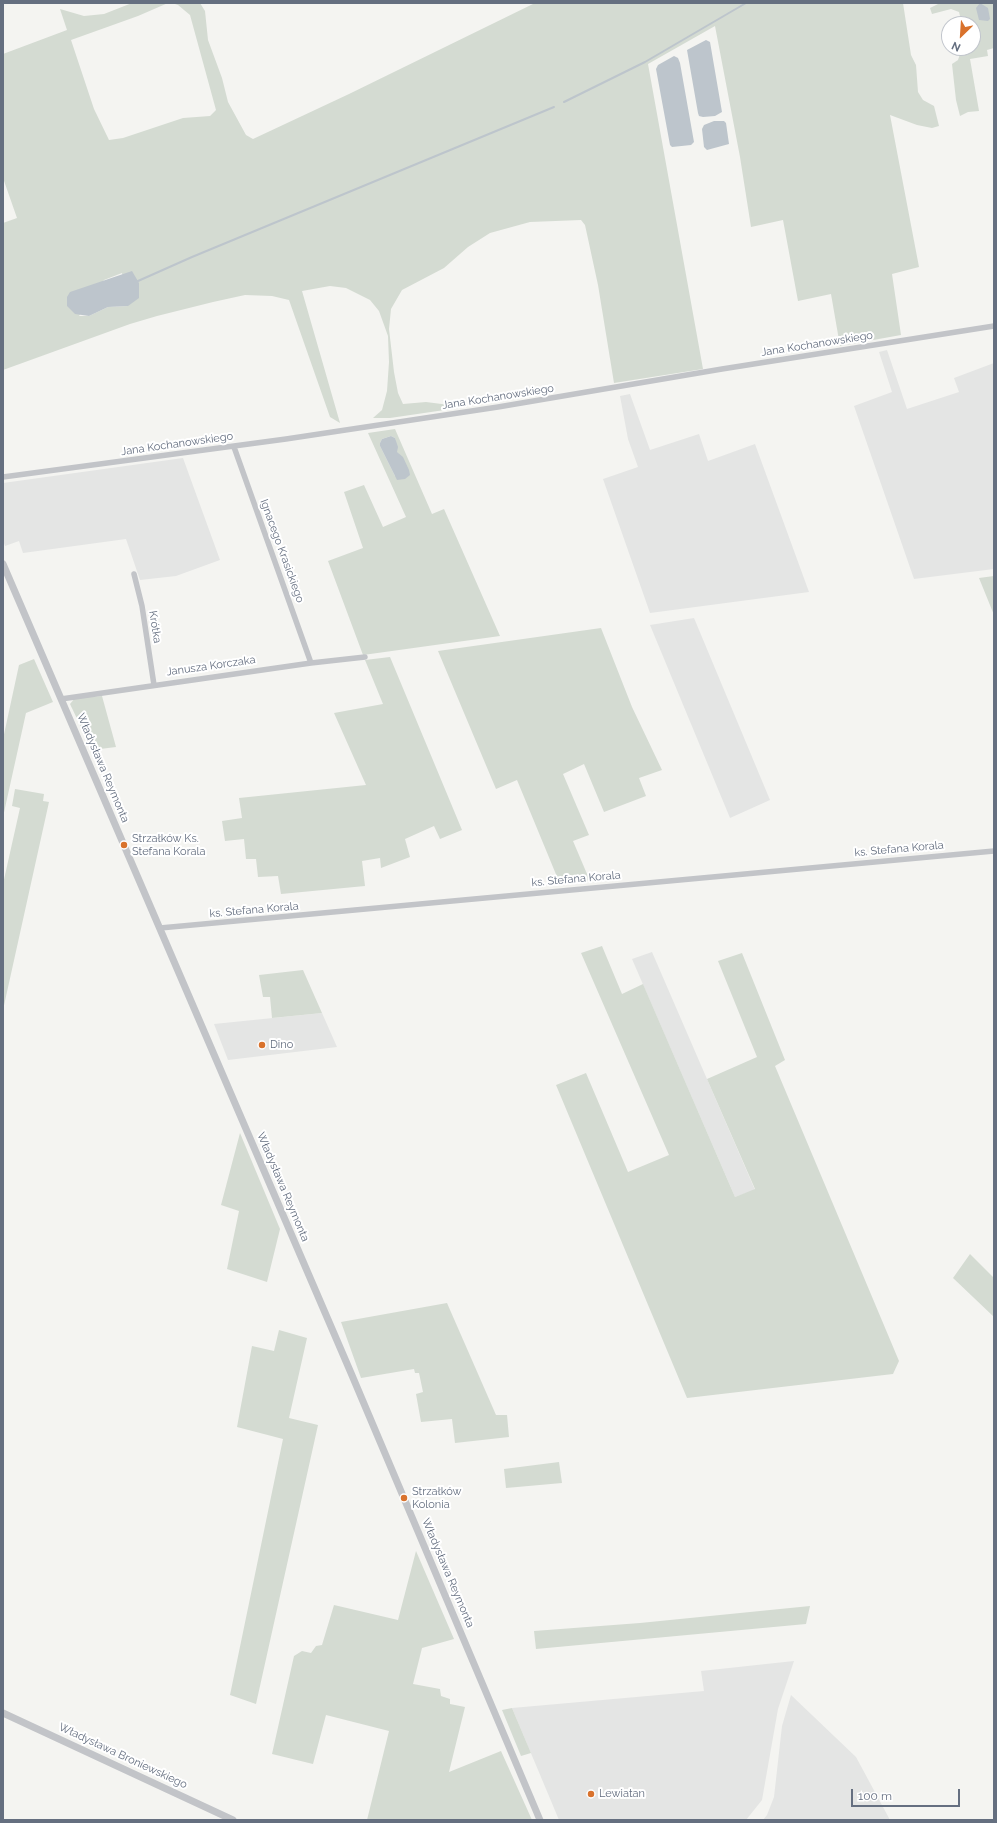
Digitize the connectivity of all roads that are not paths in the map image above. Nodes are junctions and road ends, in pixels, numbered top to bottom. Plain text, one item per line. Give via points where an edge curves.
1 (994, 326) edge
2 (234, 446) junction
3 (3, 477) edge
4 (3, 564) edge
5 (134, 574) dead end
6 (365, 657) dead end
7 (311, 663) junction
8 (154, 685) junction
9 (61, 699) junction
10 (994, 851) edge
11 (160, 928) junction
12 (3, 1713) edge
13 (233, 1820) edge
14 (540, 1820) edge

1 - 2 street, Jana Kochanowskiego via 498,408
2 - 3 street, Jana Kochanowskiego
2 - 7 street, Ignacego Krasickiego
4 - 9 street, Władysława Reymonta
5 - 8 street, Krótka via 142,606
6 - 7 street, Janusza Korczaka
7 - 8 street, Janusza Korczaka
8 - 9 street, Janusza Korczaka
9 - 11 street, Władysława Reymonta
10 - 11 street, ks. Stefana Korala
11 - 14 street, Władysława Reymonta
12 - 13 street, Władysława Broniewskiego

